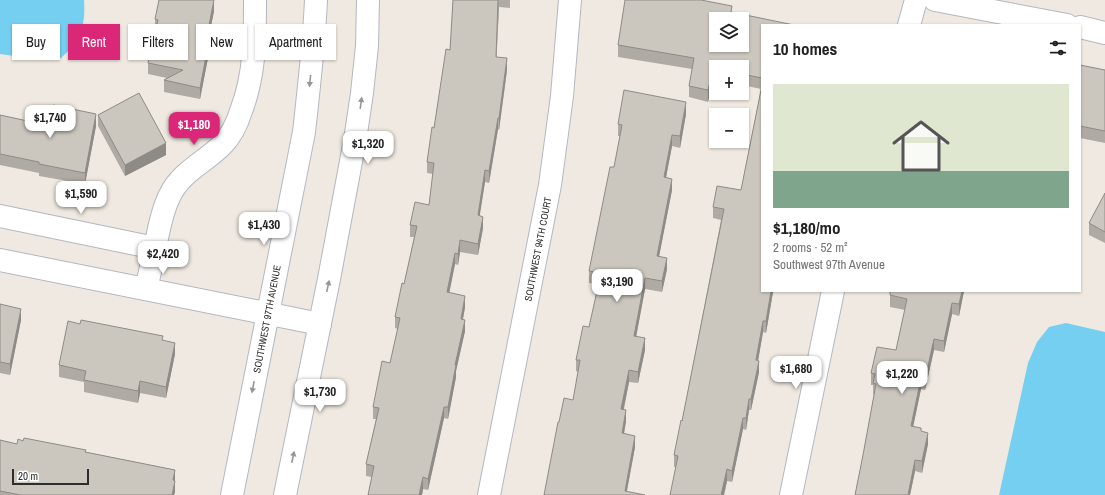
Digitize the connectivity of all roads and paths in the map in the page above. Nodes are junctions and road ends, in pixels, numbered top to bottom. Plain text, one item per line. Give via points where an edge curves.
1 (255, 0) edge
2 (316, 0) edge
3 (368, 0) edge
4 (570, 0) edge
5 (916, 0) edge
6 (936, 0) edge
7 (909, 24) edge
8 (1062, 24) edge
9 (1081, 27) edge
10 (1105, 33) edge
11 (0, 216) edge
12 (155, 248) junction
13 (0, 260) edge
14 (146, 289) junction
15 (833, 292) edge
16 (268, 313) junction
17 (320, 324) junction
18 (232, 495) edge
19 (285, 495) edge
20 (490, 495) edge
21 (792, 495) edge

1 - 12 street via 253,66 239,117 229,138 189,171 170,193
2 -> 16 street, SOUTHWEST 97TH AVENUE via 304,132
17 -> 3 street via 347,187 362,93
4 - 20 street, SOUTHWEST 94TH COURT via 562,96 551,177
5 - 7 street
6 - 8 street
9 - 10 street
11 - 12 street
12 - 14 street
13 - 14 street
14 - 16 street
15 - 21 street
16 - 17 street
16 -> 18 street, SOUTHWEST 97TH AVENUE
19 -> 17 street

